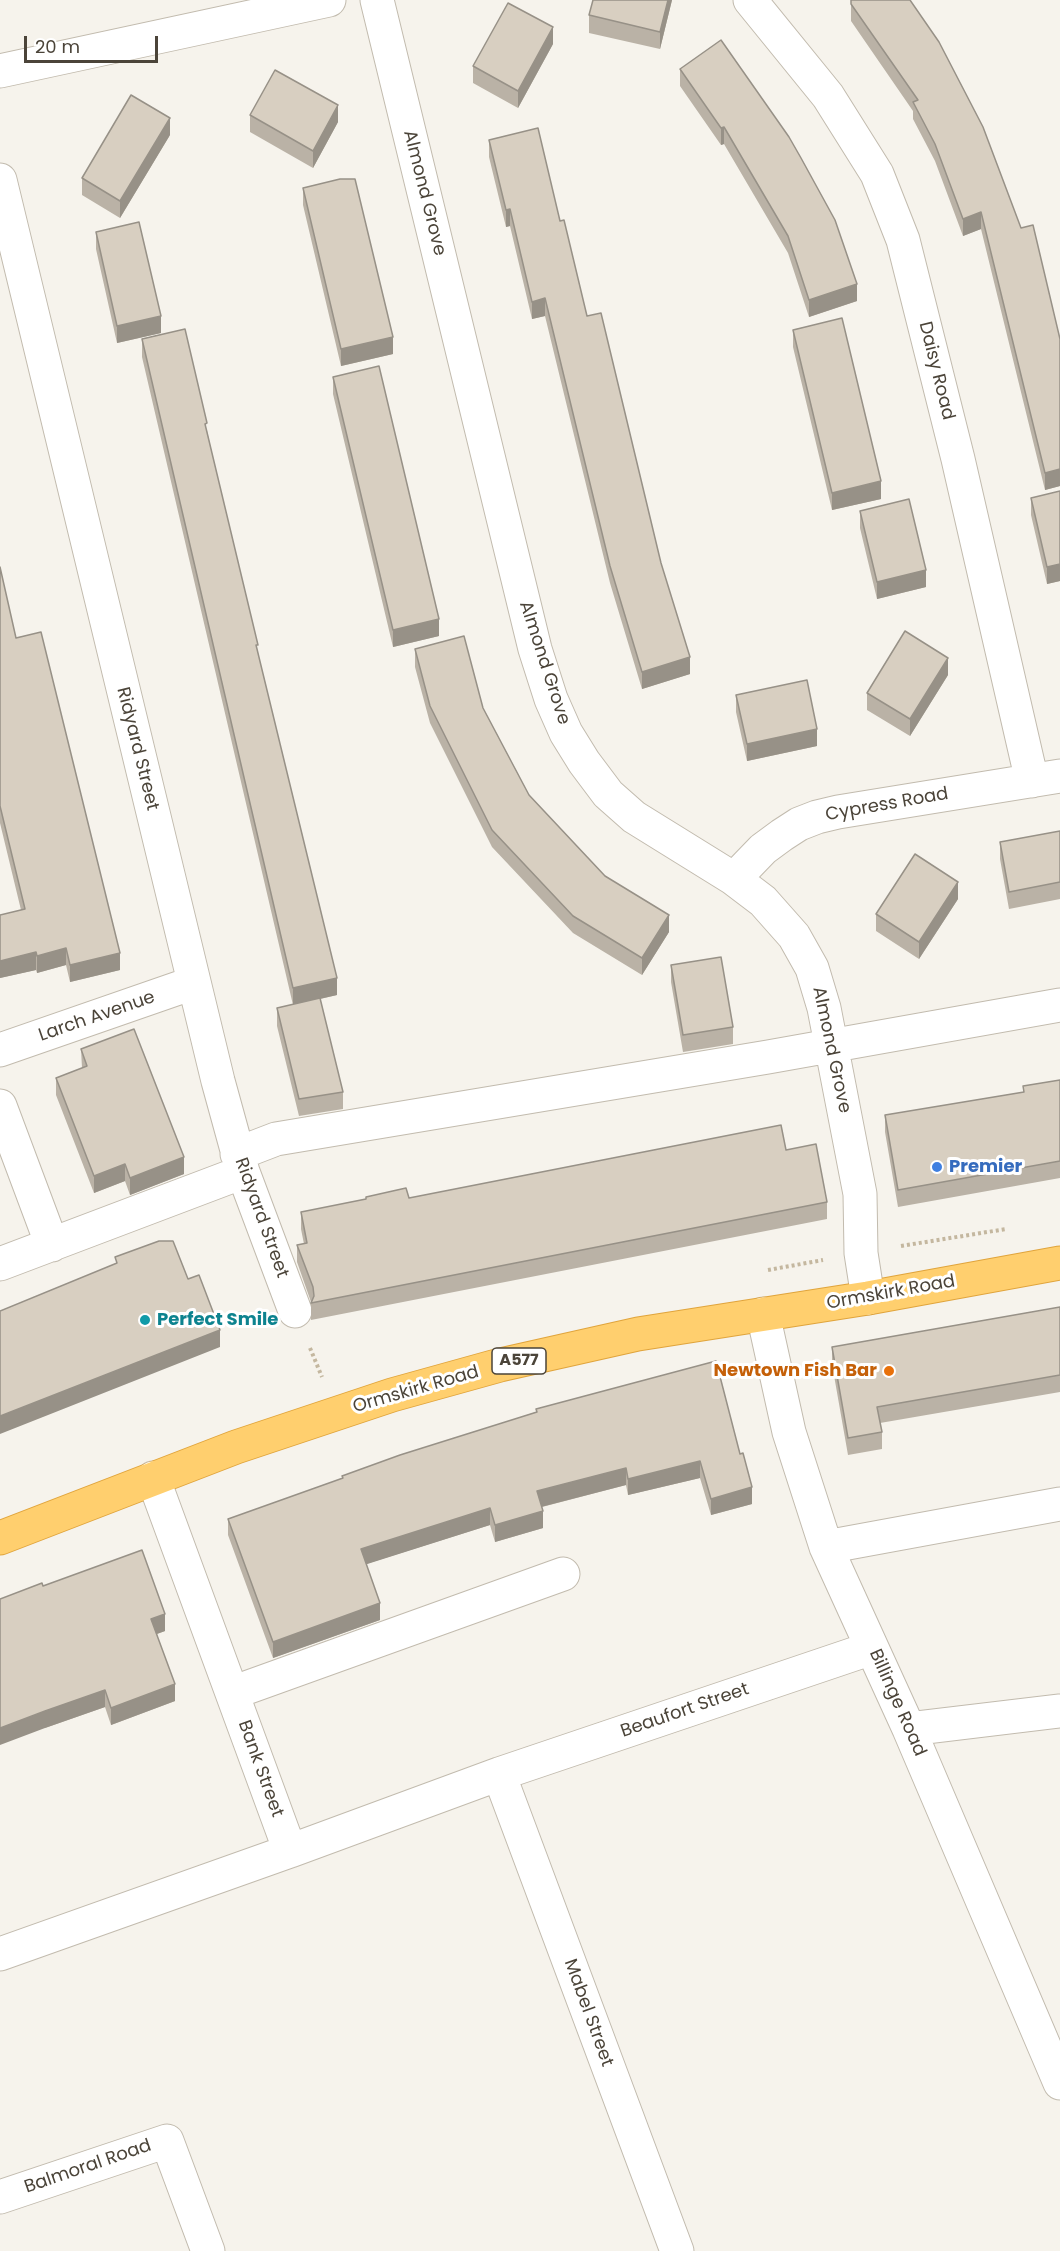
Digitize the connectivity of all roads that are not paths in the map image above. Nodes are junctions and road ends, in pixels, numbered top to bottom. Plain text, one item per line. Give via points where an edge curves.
1 (329, 0) edge
2 (376, 0) edge
3 (750, 0) edge
4 (0, 71) edge
5 (0, 180) edge
6 (1046, 779) edge
7 (734, 879) junction
8 (193, 983) junction
9 (1060, 1005) edge
10 (832, 1046) junction
11 (0, 1050) edge
12 (0, 1106) edge
13 (240, 1163) junction
14 (52, 1245) junction
15 (1060, 1263) edge
16 (0, 1264) edge
17 (868, 1298) junction
18 (295, 1311) dead end
19 (763, 1314) junction
20 (153, 1478) junction
21 (1060, 1504) edge
22 (0, 1538) edge
23 (826, 1547) junction
24 (563, 1574) dead end
25 (872, 1648) junction
26 (232, 1693) junction
27 (1060, 1711) edge
28 (909, 1729) junction
29 (499, 1774) junction
30 (290, 1851) junction
31 (0, 1954) edge
32 (1060, 2083) edge
33 (0, 2197) edge
34 (208, 2251) edge
35 (677, 2251) edge

1 - 4 street
2 - 7 street, Almond Grove via 535,649 551,699 566,734 608,794 634,818
3 - 6 street, Daisy Road via 828,96 877,174 903,240
5 - 8 street, Ridyard Street
6 - 7 street, Cypress Road via 817,818 782,835
7 - 10 street, Almond Grove via 763,902 794,936 812,968
8 - 11 street, Larch Avenue
8 - 13 street, Ridyard Street
9 - 10 street
10 - 13 street via 276,1139
10 - 17 street, Almond Grove via 860,1194 861,1253
12 - 14 street
13 - 14 street
13 - 18 street, Ridyard Street
14 - 16 street
15 - 17 highway, Ormskirk Road / A577
17 - 19 highway, Ormskirk Road / A577
19 - 20 highway, Ormskirk Road / A577 via 638,1334 500,1365 392,1395
19 - 23 street, Billinge Road via 789,1432
20 - 22 highway, Ormskirk Road / A577
20 - 26 street, Bank Street
21 - 23 street
23 - 25 street, Billinge Road
24 - 26 street
25 - 28 street, Billinge Road
25 - 29 street, Beaufort Street
26 - 30 street, Bank Street
27 - 28 street
28 - 32 street, Billinge Road
29 - 30 street
29 - 35 street, Mabel Street
30 - 31 street
33 - 34 street, Balmoral Road via 167,2140

